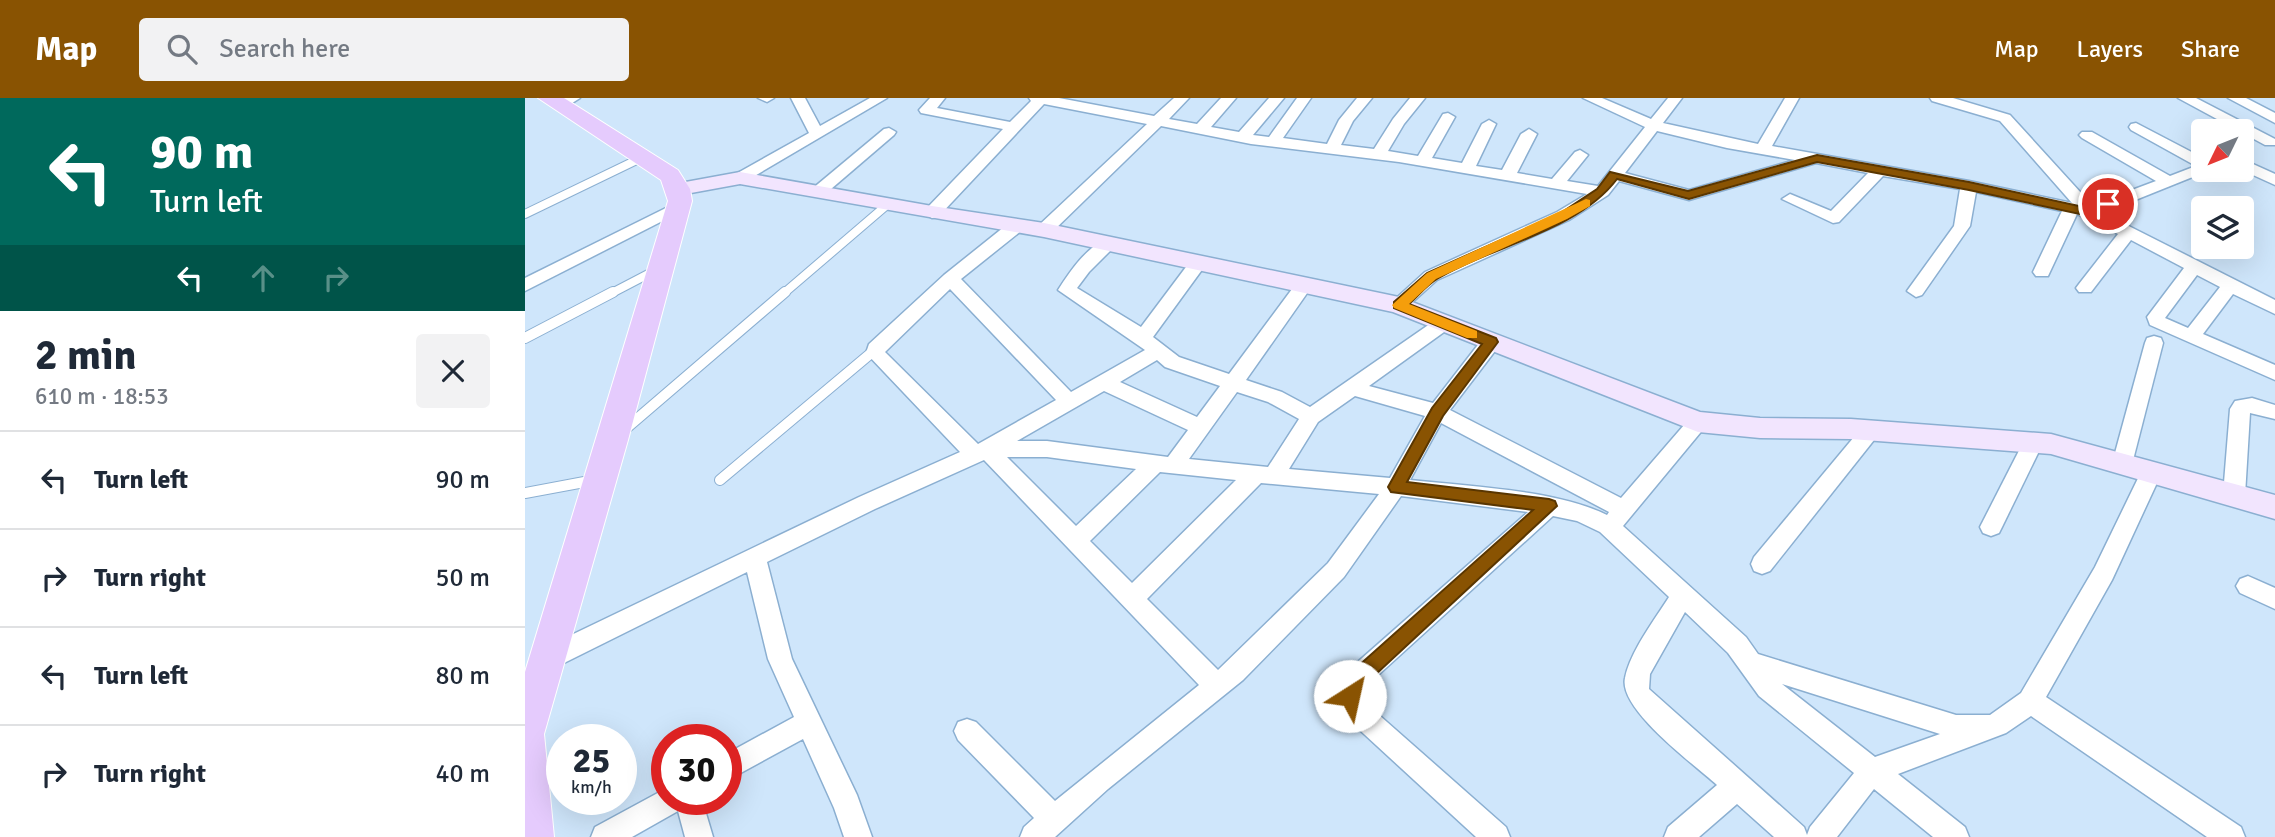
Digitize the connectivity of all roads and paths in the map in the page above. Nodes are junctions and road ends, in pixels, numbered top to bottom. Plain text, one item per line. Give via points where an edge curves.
1 (797, 98) edge
2 (880, 98) edge
3 (938, 98) edge
4 (1134, 98) edge
5 (1182, 98) edge
6 (1229, 98) edge
7 (1277, 98) edge
8 (1304, 98) edge
9 (1365, 98) edge
10 (1418, 98) edge
11 (1590, 98) edge
12 (1675, 98) edge
13 (1792, 98) edge
14 (1937, 98) edge
15 (2185, 98) edge
16 (2235, 98) edge
17 (2264, 98) edge
18 (1038, 99) edge
19 (561, 100) edge
20 (2275, 103) edge
21 (1116, 114) junction
22 (1448, 117) dead end
23 (2275, 119) edge
24 (1158, 122) junction
25 (1489, 124) dead end
26 (1652, 125) junction
27 (1016, 127) junction
28 (2136, 127) dead end
29 (1200, 130) junction
30 (889, 132) dead end
31 (817, 134) junction
32 (1529, 134) dead end
33 (2087, 135) dead end
34 (1243, 137) junction
35 (2272, 140) edge
36 (1273, 141) junction
37 (1332, 148) junction
38 (2254, 148) edge
39 (1763, 149) junction
40 (1378, 155) junction
41 (1580, 155) dead end
42 (645, 156) junction
43 (1817, 159) junction
44 (2191, 159) edge
45 (1422, 161) junction
46 (1467, 169) junction
47 (1880, 170) junction
48 (2254, 170) edge
49 (2191, 171) edge
50 (1615, 175) junction
51 (1507, 176) junction
52 (740, 178) junction
53 (2275, 180) edge
54 (2167, 181) junction
55 (1556, 184) junction
56 (1969, 186) junction
57 (818, 192) junction
58 (1602, 192) junction
59 (680, 198) junction
60 (1790, 200) dead end
61 (888, 204) junction
62 (2080, 210) junction
63 (932, 213) junction
64 (525, 214) edge
65 (1015, 227) junction
66 (1044, 230) junction
67 (2129, 231) junction
68 (1109, 244) junction
69 (1198, 262) junction
70 (2196, 265) junction
71 (660, 268) junction
72 (2042, 272) dead end
73 (950, 279) junction
74 (2231, 284) junction
75 (525, 285) edge
76 (1304, 285) junction
77 (2085, 288) dead end
78 (1916, 291) dead end
79 (2271, 301) edge
80 (1399, 305) junction
81 (1444, 323) junction
82 (2191, 337) junction
83 (525, 338) edge
84 (1491, 342) junction
85 (1150, 344) junction
86 (2154, 344) dead end
87 (876, 349) junction
88 (2275, 373) edge
89 (1103, 382) junction
90 (1234, 384) junction
91 (1351, 388) junction
92 (1069, 402) junction
93 (1437, 412) junction
94 (2275, 412) edge
95 (1311, 417) junction
96 (1698, 422) junction
97 (1200, 427) junction
98 (1871, 430) junction
99 (613, 440) junction
100 (2033, 443) junction
101 (981, 452) junction
102 (2122, 464) junction
103 (1165, 465) junction
104 (2151, 472) junction
105 (1265, 474) junction
106 (602, 479) junction
107 (720, 480) dead end
108 (1396, 487) junction
109 (525, 493) edge
110 (2234, 495) junction
111 (1549, 506) junction
112 (2275, 507) edge
113 (1616, 518) junction
114 (1991, 527) dead end
115 (1075, 541) junction
116 (755, 558) junction
117 (1762, 564) dead end
118 (2248, 586) dead end
119 (1683, 593) junction
120 (1132, 599) junction
121 (2275, 599) edge
122 (547, 659) junction
123 (1751, 663) junction
124 (1217, 685) junction
125 (2030, 701) junction
126 (809, 722) junction
127 (967, 731) dead end
128 (1982, 731) junction
129 (742, 759) edge
130 (1872, 771) junction
131 (1737, 786) junction
132 (651, 811) edge
133 (693, 815) edge
134 (1054, 819) junction
135 (530, 828) edge
136 (2221, 834) edge
137 (855, 836) edge
138 (605, 837) edge
139 (699, 837) edge
140 (1034, 837) edge
141 (1496, 837) edge
142 (1678, 837) edge
143 (1794, 837) edge
144 (1819, 837) edge
145 (1955, 837) edge

1 - 31 street
2 - 31 street
3 - 27 street via 926,110
4 - 21 street
5 - 24 street
6 - 29 street
7 - 34 street
8 - 36 street
9 - 37 street via 1346,120
10 - 40 street
11 - 26 street
12 - 26 street
13 - 39 street
14 - 62 street via 2005,118
15 - 35 street
16 - 23 street
17 - 20 street
18 - 21 street
18 - 27 street
19 - 42 main road
21 - 24 street
22 - 45 street
24 - 29 street
24 - 66 street
25 - 46 street
26 - 39 street
26 - 50 street
27 - 63 street
28 - 44 street
29 - 34 street
30 - 57 street
31 - 52 street
32 - 51 street
33 - 54 street
34 - 36 street
35 - 38 street
36 - 37 street
37 - 40 street
39 - 43 street
40 - 45 street
41 - 55 street
42 - 59 main road via 670,175
42 - 64 lane
43 - 47 street
43 - 50 street via 1689,195
45 - 46 street
46 - 51 street
47 - 56 street
47 - 60 street via 1833,218
48 - 53 street
49 - 54 street
50 - 58 street
51 - 55 street
52 - 57 street
52 - 59 street
54 - 62 street
55 - 58 street
56 - 62 street
56 - 78 street via 1962,226
57 - 61 street
58 - 80 street via 1563,216 1431,276
59 - 71 main road
59 - 75 street
61 - 63 street
61 - 99 lane
62 - 67 street
62 - 72 street
63 - 65 street
65 - 66 street
65 - 73 street
66 - 68 street
67 - 70 street
67 - 77 street
68 - 69 street
68 - 85 street via 1067,290
69 - 76 street
69 - 85 street
70 - 74 street
70 - 82 street via 2156,317 2159,324
71 - 83 lane
71 - 99 main road
73 - 87 street
73 - 92 street
74 - 79 street
74 - 82 street
76 - 80 street
76 - 90 street
80 - 81 street
81 - 84 street
81 - 91 street
82 - 88 street
84 - 93 street
84 - 96 street
85 - 89 street
85 - 90 street via 1173,362
86 - 102 street
87 - 101 street via 875,353
87 - 107 lane
89 - 92 street
89 - 97 street
90 - 95 street via 1275,397
90 - 97 street
91 - 93 street
91 - 95 street
92 - 101 street
93 - 108 street
93 - 113 street
94 - 110 street via 2247,404 2240,409
95 - 105 street
96 - 98 street
96 - 113 street
97 - 103 street
98 - 100 street
98 - 117 street
99 - 106 main road
100 - 102 street
100 - 114 street
101 - 103 street via 1047,449
101 - 115 street
101 - 116 street
102 - 104 street
103 - 105 street
103 - 115 street
104 - 110 street
104 - 125 street via 2104,573
105 - 108 street
105 - 120 street
106 - 109 lane
106 - 122 main road
108 - 111 street
108 - 124 street via 1336,570
110 - 112 street
111 - 113 street
111 - 141 street via 1353,682 1350,696 1361,715
113 - 119 street
115 - 120 street
116 - 122 street
116 - 126 street via 780,659
118 - 121 street
119 - 123 street
119 - 131 street via 1639,671 1637,692
120 - 124 street
122 - 135 main road via 525,734
123 - 128 street via 1956,727
123 - 130 street via 1768,688
124 - 134 street
125 - 128 street via 2000,725
125 - 136 street
126 - 129 street
126 - 137 street via 847,805
127 - 134 street
128 - 130 street
130 - 144 street
130 - 145 street
131 - 142 street
131 - 143 street
132 - 138 street
133 - 139 street
134 - 140 street

